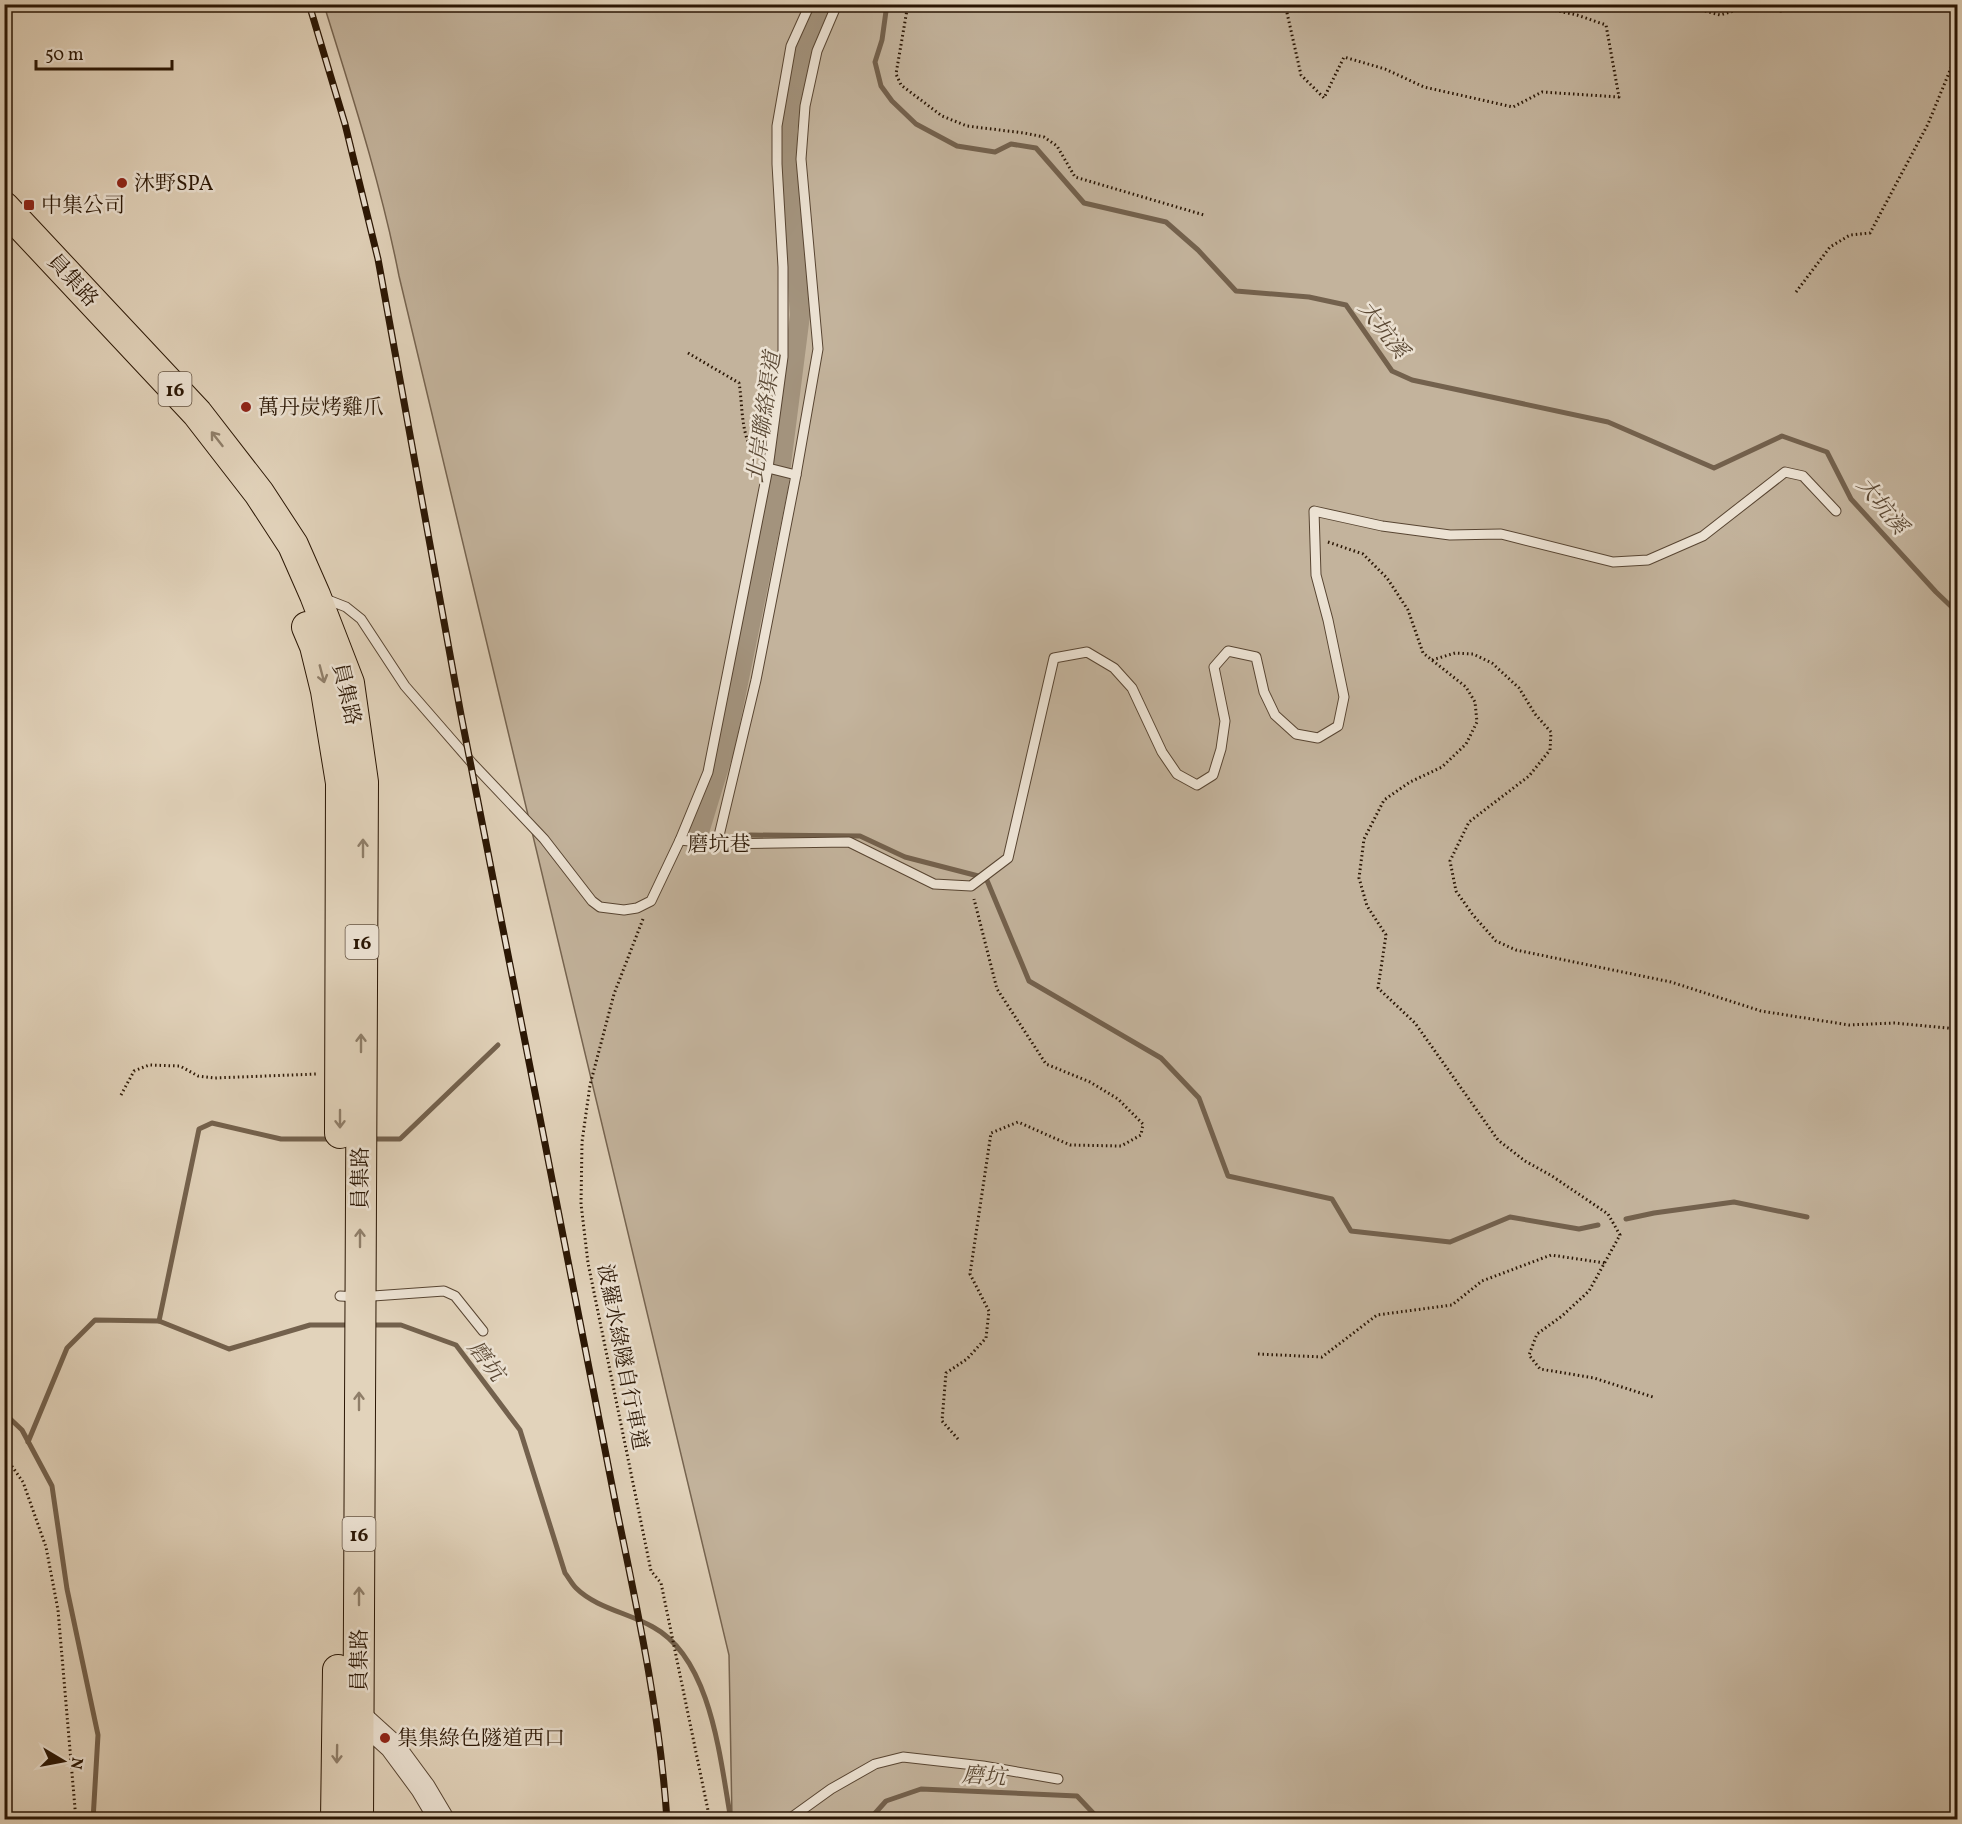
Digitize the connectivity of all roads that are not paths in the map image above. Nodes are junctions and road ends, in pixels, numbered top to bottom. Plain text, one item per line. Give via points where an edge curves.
1 (810, 4) edge
2 (837, 4) edge
3 (4, 207) edge
4 (4, 234) edge
5 (768, 468) junction
6 (796, 475) junction
7 (1836, 511) dead end
8 (315, 595) junction
9 (680, 840) junction
10 (717, 844) junction
11 (350, 1297) junction
12 (483, 1331) dead end
13 (350, 1352) junction
14 (338, 1696) junction
15 (359, 1717) junction
16 (1058, 1779) dead end
17 (336, 1820) edge
18 (358, 1820) edge
19 (442, 1820) edge
20 (788, 1820) edge

1 - 5 lane via 792,46 777,126 783,357
2 - 6 lane via 817,51 805,106 801,159 818,349
8 -> 3 main road, 員集路 / 16 via 293,545 259,493 197,413
4 -> 11 main road, 員集路 / 16 via 178,421 237,497 276,554 315,646 340,783 340,1073
5 - 6 lane
5 - 9 lane via 708,772
6 - 10 lane via 756,680
7 - 10 lane, 磨坑巷 via 1803,476 1785,472 1703,536 1648,560 1613,562 1501,534 1450,535 1314,512 1316,575 1344,697 1338,726 1318,738 1296,734 1275,715 1264,692 1256,657 1228,651 1214,667 1225,721 1221,748 1213,775 1197,785 1177,774 1162,752 1132,688 1114,668 1087,652 1054,658 1008,858 971,885 934,884 849,842
8 - 9 lane, 磨坑巷 via 346,607 361,619 405,686 544,838 600,907 624,910 651,901
11 -> 8 main road, 員集路 / 16 via 363,782 349,683
9 - 10 lane, 磨坑巷
11 - 12 lane via 444,1291 455,1296
11 - 13 main road, 16
13 - 14 main road, 員集路 / 16
15 -> 13 main road, 員集路 / 16
14 - 15 street
14 -> 17 main road, 16
15 - 18 main road, 16
15 - 19 street via 392,1746
16 - 20 lane via 903,1757 875,1764

